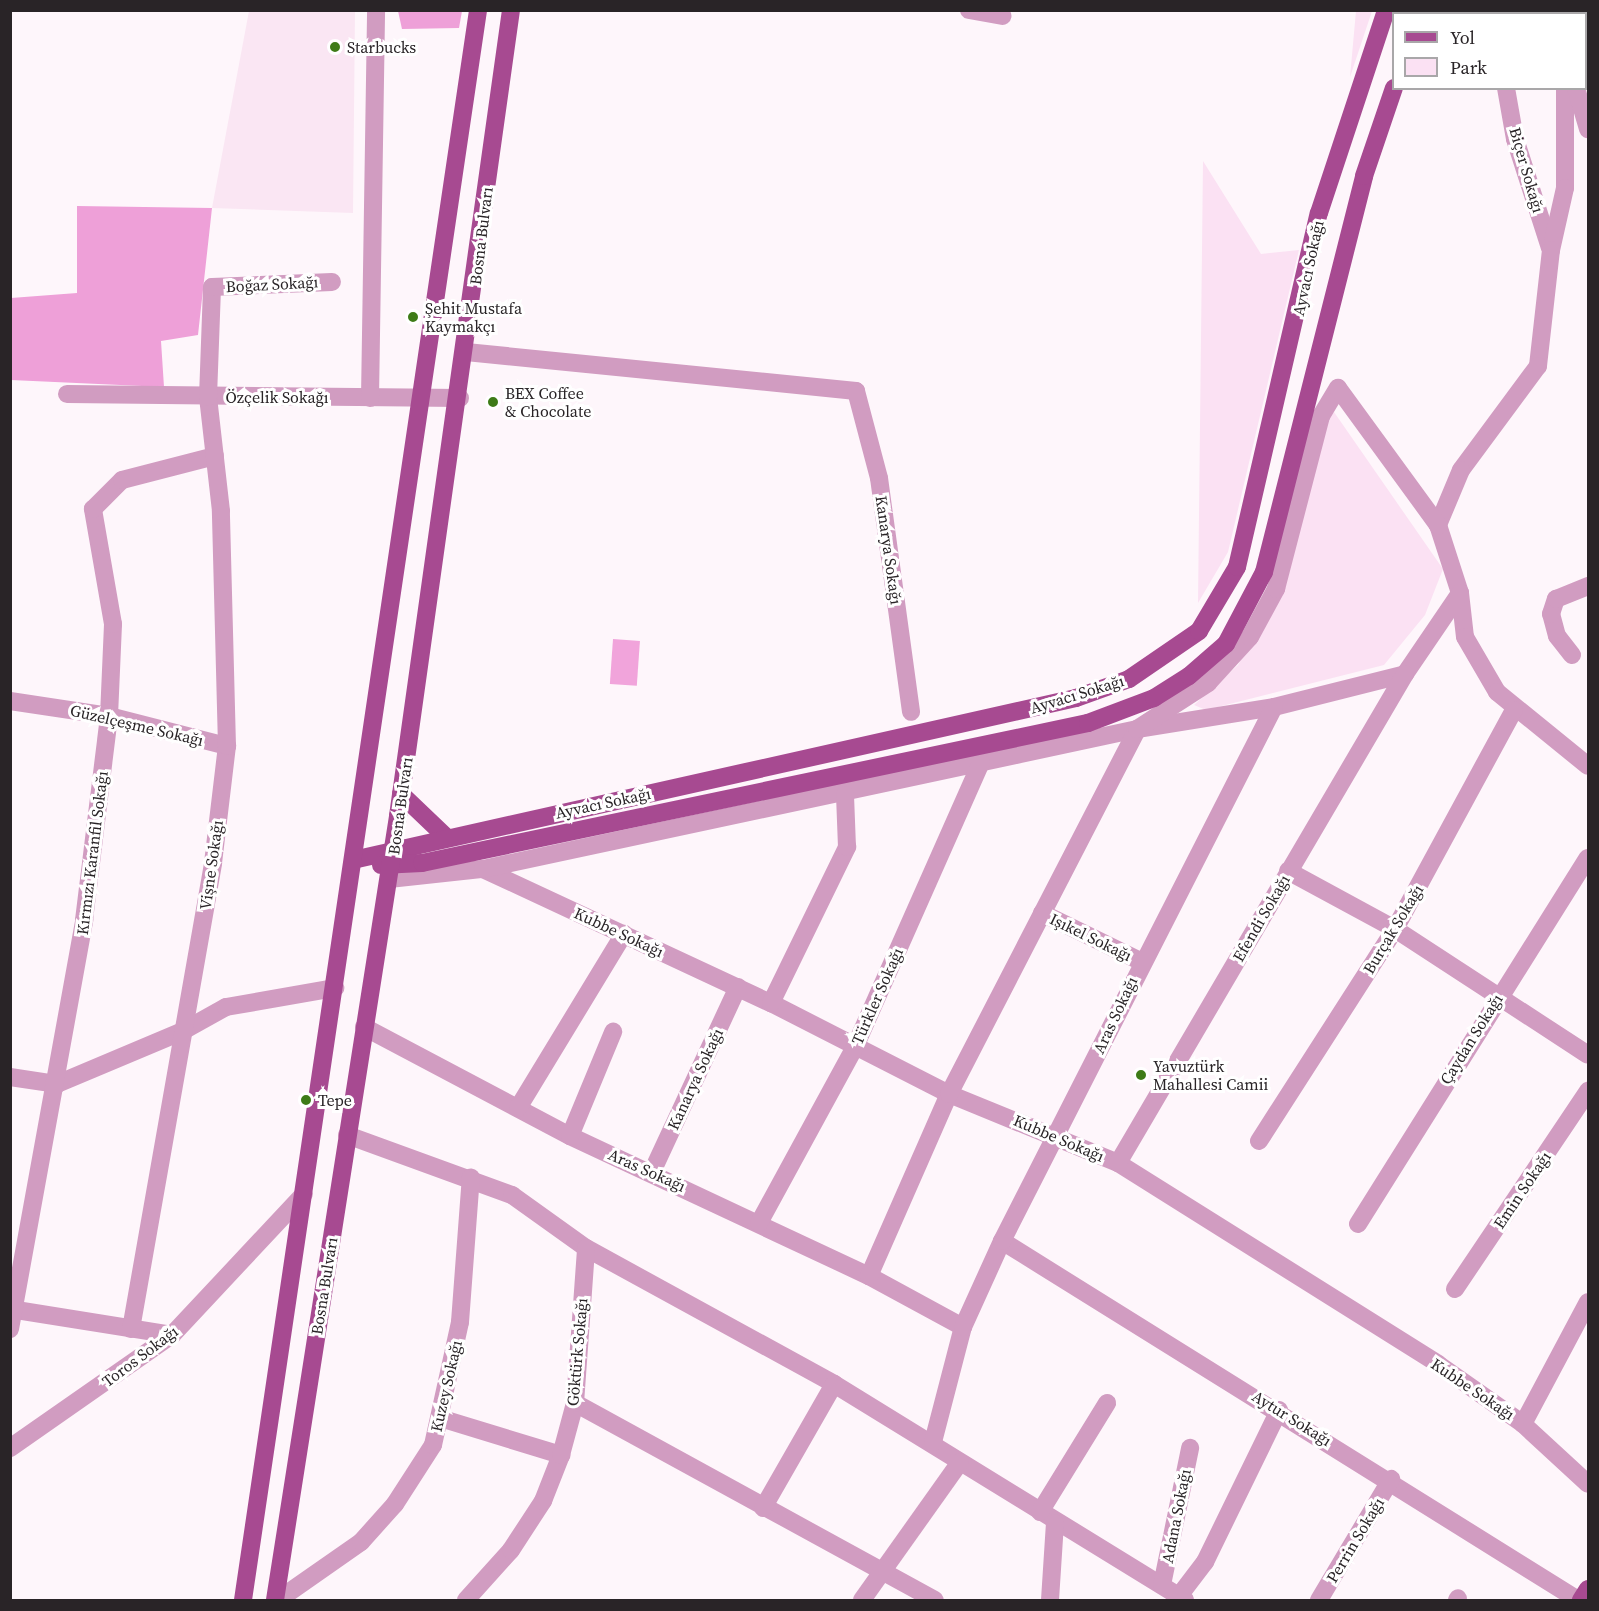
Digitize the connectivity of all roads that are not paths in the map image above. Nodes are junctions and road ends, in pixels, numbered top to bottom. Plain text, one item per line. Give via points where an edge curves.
1 (376, 10) edge
2 (478, 10) edge
3 (511, 10) edge
4 (969, 10) edge
5 (1386, 10) edge
6 (1002, 16) dead end
7 (1393, 90) edge
8 (1506, 90) edge
9 (1565, 90) edge
10 (1577, 90) edge
11 (1588, 129) edge
12 (1551, 250) junction
13 (332, 282) dead end
14 (212, 287) joint
15 (466, 352) junction
16 (67, 394) dead end
17 (208, 397) junction
18 (370, 398) junction
19 (420, 398) junction
20 (460, 398) junction
21 (215, 456) junction
22 (1438, 525) junction
23 (1588, 586) edge
24 (1460, 593) junction
25 (1572, 655) dead end
26 (1405, 674) junction
27 (10, 701) edge
28 (1274, 707) junction
29 (1514, 710) junction
30 (911, 712) dead end
31 (109, 716) junction
32 (1137, 729) junction
33 (227, 746) junction
34 (981, 762) junction
35 (1588, 766) edge
36 (401, 794) junction
37 (845, 795) junction
38 (446, 837) junction
39 (1588, 858) edge
40 (353, 860) junction
41 (391, 866) junction
42 (422, 869) junction
43 (483, 869) junction
44 (1288, 871) junction
45 (1042, 912) junction
46 (1395, 929) junction
47 (624, 934) junction
48 (1140, 961) junction
49 (738, 987) junction
50 (335, 988) junction
51 (1496, 999) junction
52 (771, 1002) junction
53 (364, 1027) junction
54 (183, 1031) junction
55 (613, 1032) dead end
56 (854, 1049) junction
57 (1588, 1055) edge
58 (10, 1077) edge
59 (57, 1084) junction
60 (1588, 1091) edge
61 (949, 1094) junction
62 (518, 1108) junction
63 (347, 1135) junction
64 (570, 1136) junction
65 (1056, 1140) junction
66 (1259, 1141) dead end
67 (1118, 1163) junction
68 (652, 1172) junction
69 (471, 1177) junction
70 (304, 1194) junction
71 (759, 1222) junction
72 (1358, 1224) dead end
73 (1002, 1241) junction
74 (586, 1248) junction
75 (869, 1276) junction
76 (1455, 1289) dead end
77 (1588, 1302) edge
78 (13, 1309) edge
79 (963, 1327) junction
80 (10, 1329) edge
81 (131, 1329) junction
82 (172, 1335) junction
83 (834, 1384) junction
84 (575, 1403) junction
85 (1107, 1403) dead end
86 (1279, 1410) junction
87 (440, 1418) junction
88 (1523, 1424) junction
89 (933, 1442) junction
90 (10, 1448) edge
91 (1190, 1448) dead end
92 (561, 1455) junction
93 (960, 1462) junction
94 (1587, 1474) edge
95 (1391, 1479) junction
96 (763, 1508) junction
97 (1040, 1512) junction
98 (1055, 1523) junction
99 (884, 1574) junction
100 (1162, 1585) junction
101 (1588, 1589) edge
102 (484, 1593) edge
103 (1179, 1599) edge
104 (243, 1600) edge
105 (277, 1600) edge
106 (466, 1600) edge
107 (862, 1600) edge
108 (935, 1600) edge
109 (1050, 1600) edge
110 (1319, 1600) edge
111 (1579, 1600) edge

1 - 18 street
2 - 19 main road, Bosna Bulvarı
3 - 15 main road, Bosna Bulvarı
4 - 6 street
5 - 38 main road, Ayvacı Sokağı via 1319,213 1237,567 1199,632 1129,679 1076,698
7 - 42 main road via 1364,176 1331,326 1264,572 1226,644 1189,676 1154,698 1088,723
8 - 12 street, Biçer Sokağı via 1515,139
9 - 12 street via 1565,188
10 - 11 street
12 - 22 street via 1538,366 1461,470
13 - 14 street, Boğaz Sokağı
14 - 17 street, Özçelik Sokağı
15 - 20 main road, Bosna Bulvarı
15 - 30 street, Kanarya Sokağı via 856,391 879,478
16 - 17 street
17 - 18 street, Özçelik Sokağı
17 - 21 street, Vişne Sokağı
18 - 19 street, Özçelik Sokağı
19 - 20 street, Özçelik Sokağı
19 - 40 main road, Bosna Bulvarı
20 - 36 main road, Bosna Bulvarı
21 - 31 street, Kırmızı Karanfil Sokağı via 122,480 93,509 113,624
21 - 33 street, Vişne Sokağı via 221,510
22 - 24 street
22 - 32 street via 1338,387 1321,416 1276,589 1250,637 1208,682
23 - 25 street via 1556,599 1551,614 1557,636
24 - 26 street
24 - 29 street via 1465,637
26 - 28 street
26 - 44 street, Efendi Sokağı
27 - 31 street, Güzelçeşme Sokağı
28 - 32 street
28 - 48 street, Aras Sokağı
29 - 35 street via 1574,749
29 - 46 street, Burçak Sokağı
31 - 33 street, Güzelçeşme Sokağı
31 - 59 street, Kırmızı Karanfil Sokağı
32 - 34 street
32 - 45 street
33 - 54 street, Vişne Sokağı via 213,863
34 - 37 street
34 - 56 street, Türkler Sokağı
36 - 38 main road
36 - 41 main road, Bosna Bulvarı
37 - 43 street
37 - 52 street via 847,847
38 - 41 main road, Ayvacı Sokağı
39 - 51 street, Çaydan Sokağı
40 - 41 main road
40 - 50 main road, Bosna Bulvarı
41 - 42 main road
41 - 53 main road, Bosna Bulvarı
42 - 43 street
43 - 47 street, Kubbe Sokağı
44 - 46 street
44 - 67 street, Efendi Sokağı
45 - 48 street, Işıkel Sokağı
45 - 61 street
46 - 51 street
46 - 66 street, Burçak Sokağı
47 - 49 street, Kubbe Sokağı
47 - 62 street
48 - 65 street, Aras Sokağı
49 - 52 street, Kubbe Sokağı
49 - 68 street, Kanarya Sokağı
50 - 54 street via 237,1004
50 - 70 main road, Bosna Bulvarı
51 - 57 street
51 - 72 street, Çaydan Sokağı
52 - 56 street, Kubbe Sokağı
53 - 62 street, Aras Sokağı
53 - 63 main road, Bosna Bulvarı
54 - 59 street
54 - 81 street, Vişne Sokağı
55 - 64 street
56 - 61 street, Kubbe Sokağı
56 - 71 street, Türkler Sokağı
58 - 59 street
59 - 78 street, Kırmızı Karanfil Sokağı
60 - 76 street, Emin Sokağı
61 - 65 street, Kubbe Sokağı
61 - 75 street
62 - 64 street, Aras Sokağı
63 - 69 street
63 - 105 main road, Bosna Bulvarı
64 - 68 street, Aras Sokağı
65 - 67 street, Kubbe Sokağı
65 - 73 street, Aras Sokağı
67 - 88 street, Kubbe Sokağı
68 - 71 street, Aras Sokağı
69 - 74 street via 512,1195
69 - 87 street, Kuzey Sokağı via 460,1322
70 - 82 street, Toros Sokağı
70 - 104 main road, Bosna Bulvarı
71 - 75 street, Aras Sokağı
73 - 79 street, Aras Sokağı
73 - 86 street, Aytur Sokağı
74 - 83 street
74 - 84 street, Göktürk Sokağı
75 - 79 street, Aras Sokağı
77 - 88 street
78 - 80 street, Kırmızı Karanfil Sokağı
78 - 81 street
79 - 89 street, Aras Sokağı
81 - 82 street
82 - 90 street, Toros Sokağı
83 - 89 street
83 - 96 street
84 - 92 street, Göktürk Sokağı
84 - 96 street
85 - 97 street
86 - 95 street, Aytur Sokağı
86 - 103 street via 1205,1562
87 - 92 street
87 - 105 street, Kuzey Sokağı via 433,1445 388,1511 361,1542
88 - 94 street, Kubbe Sokağı
89 - 93 street
91 - 100 street, Adana Sokağı
92 - 102 street, Göktürk Sokağı via 543,1501
93 - 97 street
93 - 99 street
95 - 110 street, Perrin Sokağı
95 - 111 street, Aytur Sokağı
96 - 99 street
97 - 98 street
98 - 100 street
98 - 109 street
99 - 107 street
99 - 108 street
100 - 103 street
101 - 111 main road
102 - 106 street, Göktürk Sokağı

